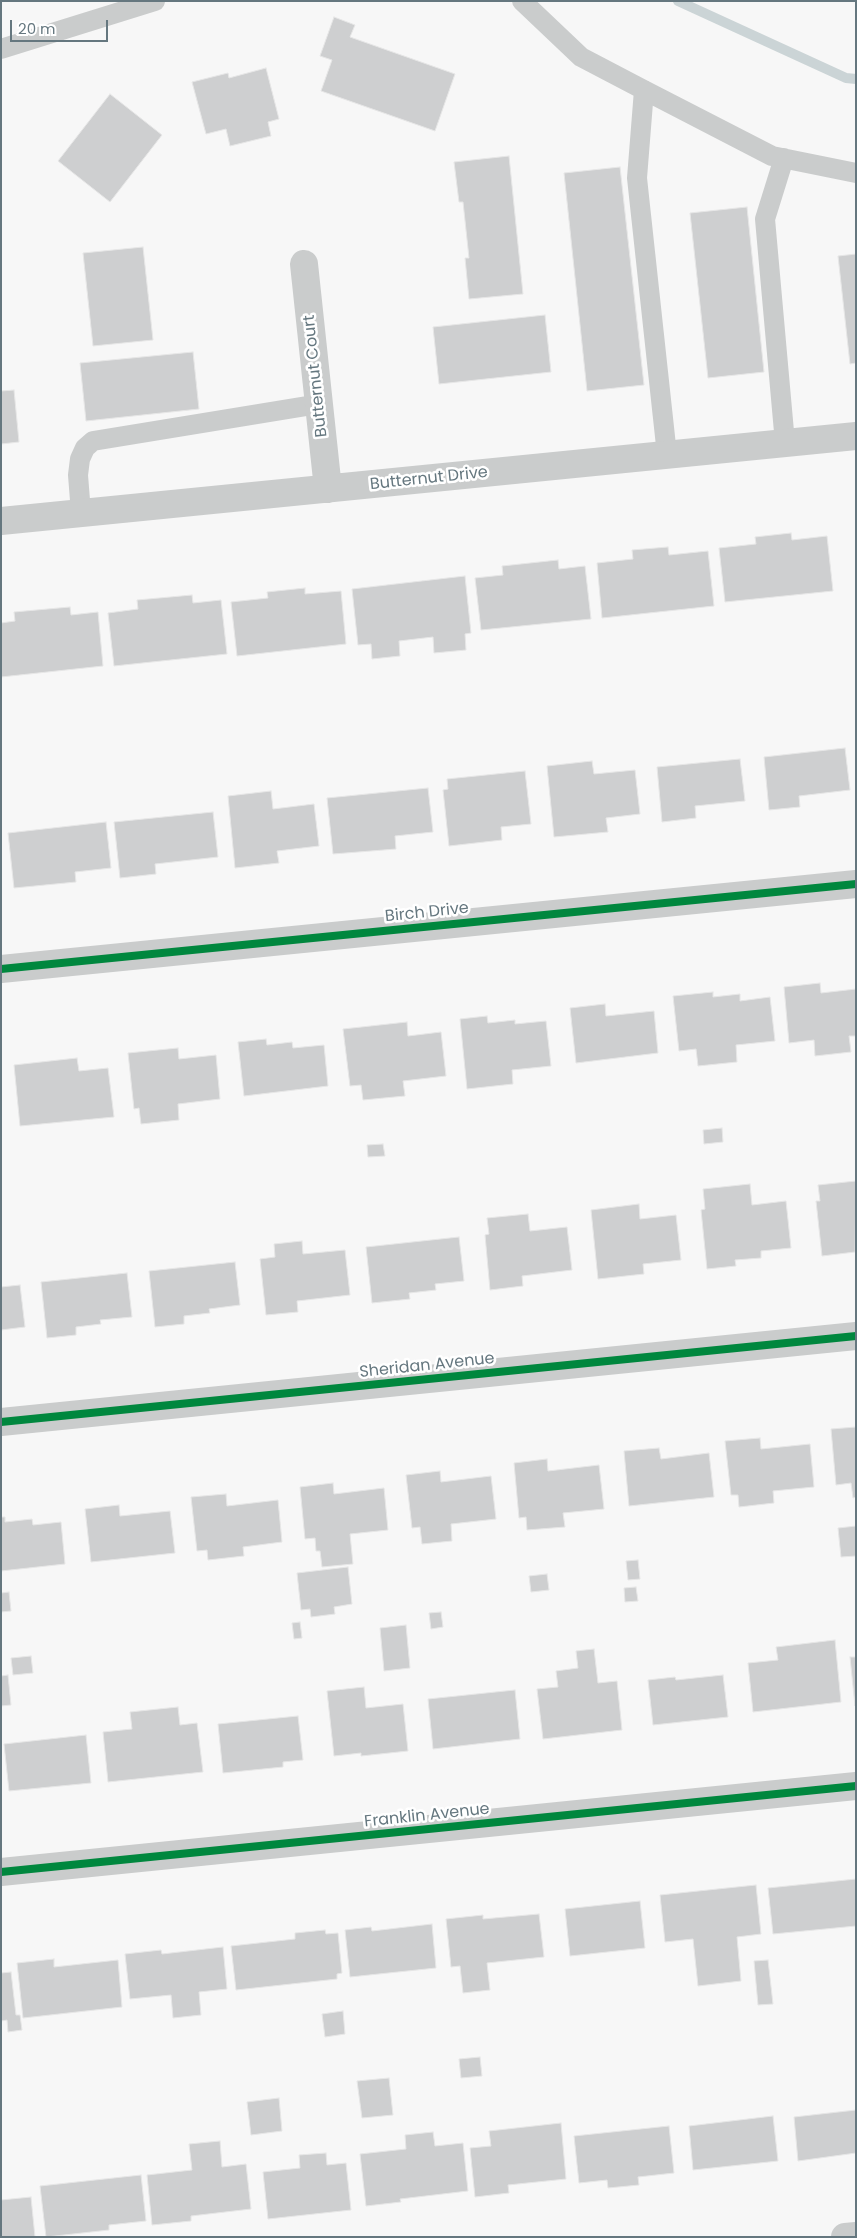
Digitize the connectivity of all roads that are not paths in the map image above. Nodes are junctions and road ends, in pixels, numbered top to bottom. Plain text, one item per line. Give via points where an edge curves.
1 (155, 1) edge
2 (522, 1) edge
3 (1, 49) edge
4 (644, 90) junction
5 (784, 158) junction
6 (856, 173) edge
7 (304, 264) dead end
8 (319, 404) junction
9 (856, 436) edge
10 (785, 443) junction
11 (667, 455) junction
12 (328, 489) junction
13 (81, 513) junction
14 (1, 521) edge
15 (856, 884) edge
16 (1, 969) edge
17 (856, 1336) edge
18 (1, 1422) edge
19 (856, 1786) edge
20 (1, 1872) edge
21 (856, 2236) edge
22 (844, 2237) edge

1 - 3 lane
2 - 4 lane via 581,57
4 - 5 lane via 772,156
4 - 11 lane via 637,178
5 - 6 lane
5 - 10 lane via 765,219
7 - 8 street, Butternut Court
8 - 12 street, Butternut Court
8 - 13 lane via 93,441 85,448 80,460
9 - 10 street, Butternut Drive
10 - 11 street, Butternut Drive
11 - 12 street, Butternut Drive
12 - 13 street, Butternut Drive
13 - 14 street, Butternut Drive
15 - 16 street, Birch Drive
17 - 18 street, Sheridan Avenue
19 - 20 street, Franklin Avenue
21 - 22 street

